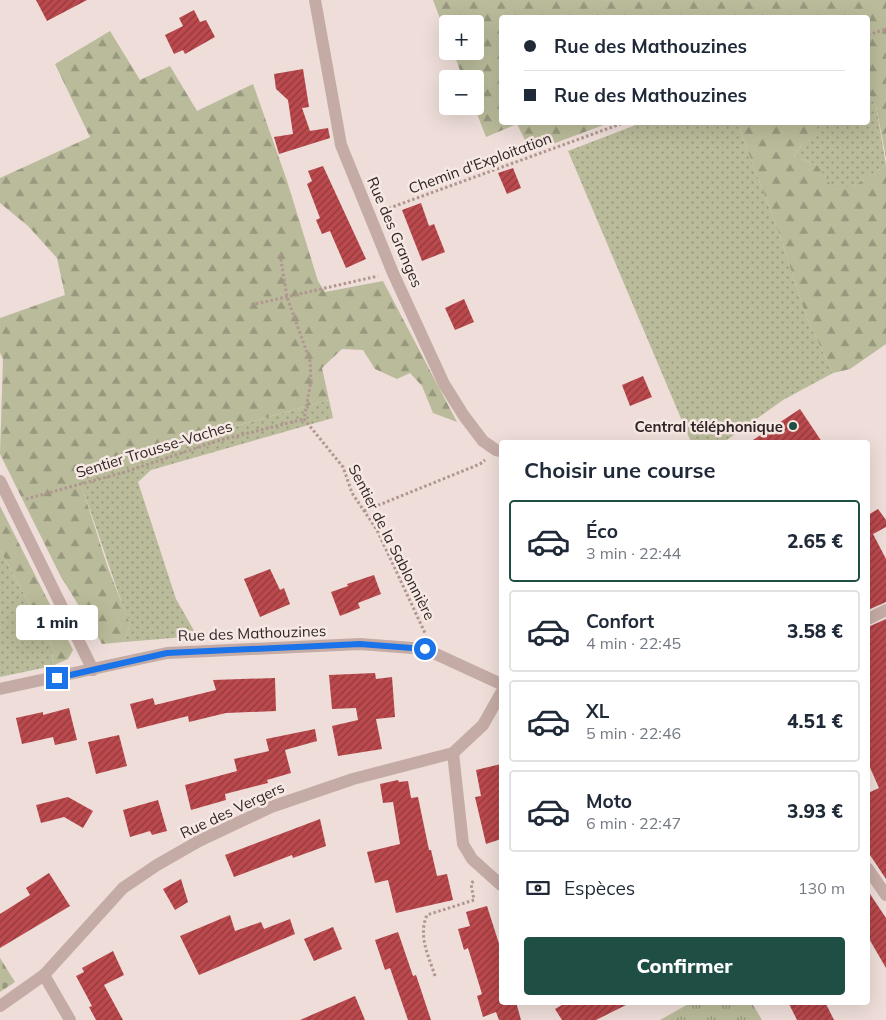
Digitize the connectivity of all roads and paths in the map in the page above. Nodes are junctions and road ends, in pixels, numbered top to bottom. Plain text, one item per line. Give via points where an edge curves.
1 (315, 0) edge
2 (886, 29) edge
3 (870, 34) edge
4 (618, 125) edge
5 (369, 215) junction
6 (280, 254) dead end
7 (393, 273) junction
8 (287, 297) junction
9 (251, 305) dead end
10 (304, 419) junction
11 (498, 450) edge
12 (0, 482) edge
13 (13, 505) junction
14 (364, 511) junction
15 (886, 610) edge
16 (870, 618) edge
17 (425, 649) junction
18 (93, 670) junction
19 (499, 683) edge
20 (0, 689) edge
21 (499, 697) edge
22 (453, 753) junction
23 (482, 869) junction
24 (870, 872) edge
25 (499, 883) edge
26 (886, 895) edge
27 (44, 975) junction
28 (435, 976) dead end
29 (0, 1006) edge
30 (70, 1020) edge

1 - 5 street, Rue des Granges via 341,145
2 - 3 path
4 - 5 path, Chemin d'Exploitation
5 - 7 street, Rue des Granges
6 - 8 path
7 - 8 path
7 - 11 street, Rue des Granges via 444,384 483,440
8 - 9 path
8 - 10 path via 310,361 311,381
10 - 13 path, Sentier Trousse-Vaches via 218,441 125,472 30,497
10 - 14 path, Sentier de la Sablonnière via 343,467 352,493
11 - 14 path via 480,464
12 - 13 street
13 - 18 street
14 - 17 path, Sentier de la Sablonnière via 423,625
15 - 16 street
17 - 18 street, Rue des Mathouzines via 360,644 167,653
17 - 19 street, Rue des Mathouzines
18 - 20 street, Rue des Mathouzines
21 - 22 street, Rue des Vergers via 483,725
22 - 23 street via 463,844
22 - 27 street, Rue des Vergers via 344,782 270,807 200,841 123,888
23 - 25 street
23 - 28 path via 471,884 474,900 427,915 422,936
24 - 26 street
27 - 29 street, Rue des Vergers
27 - 30 street

